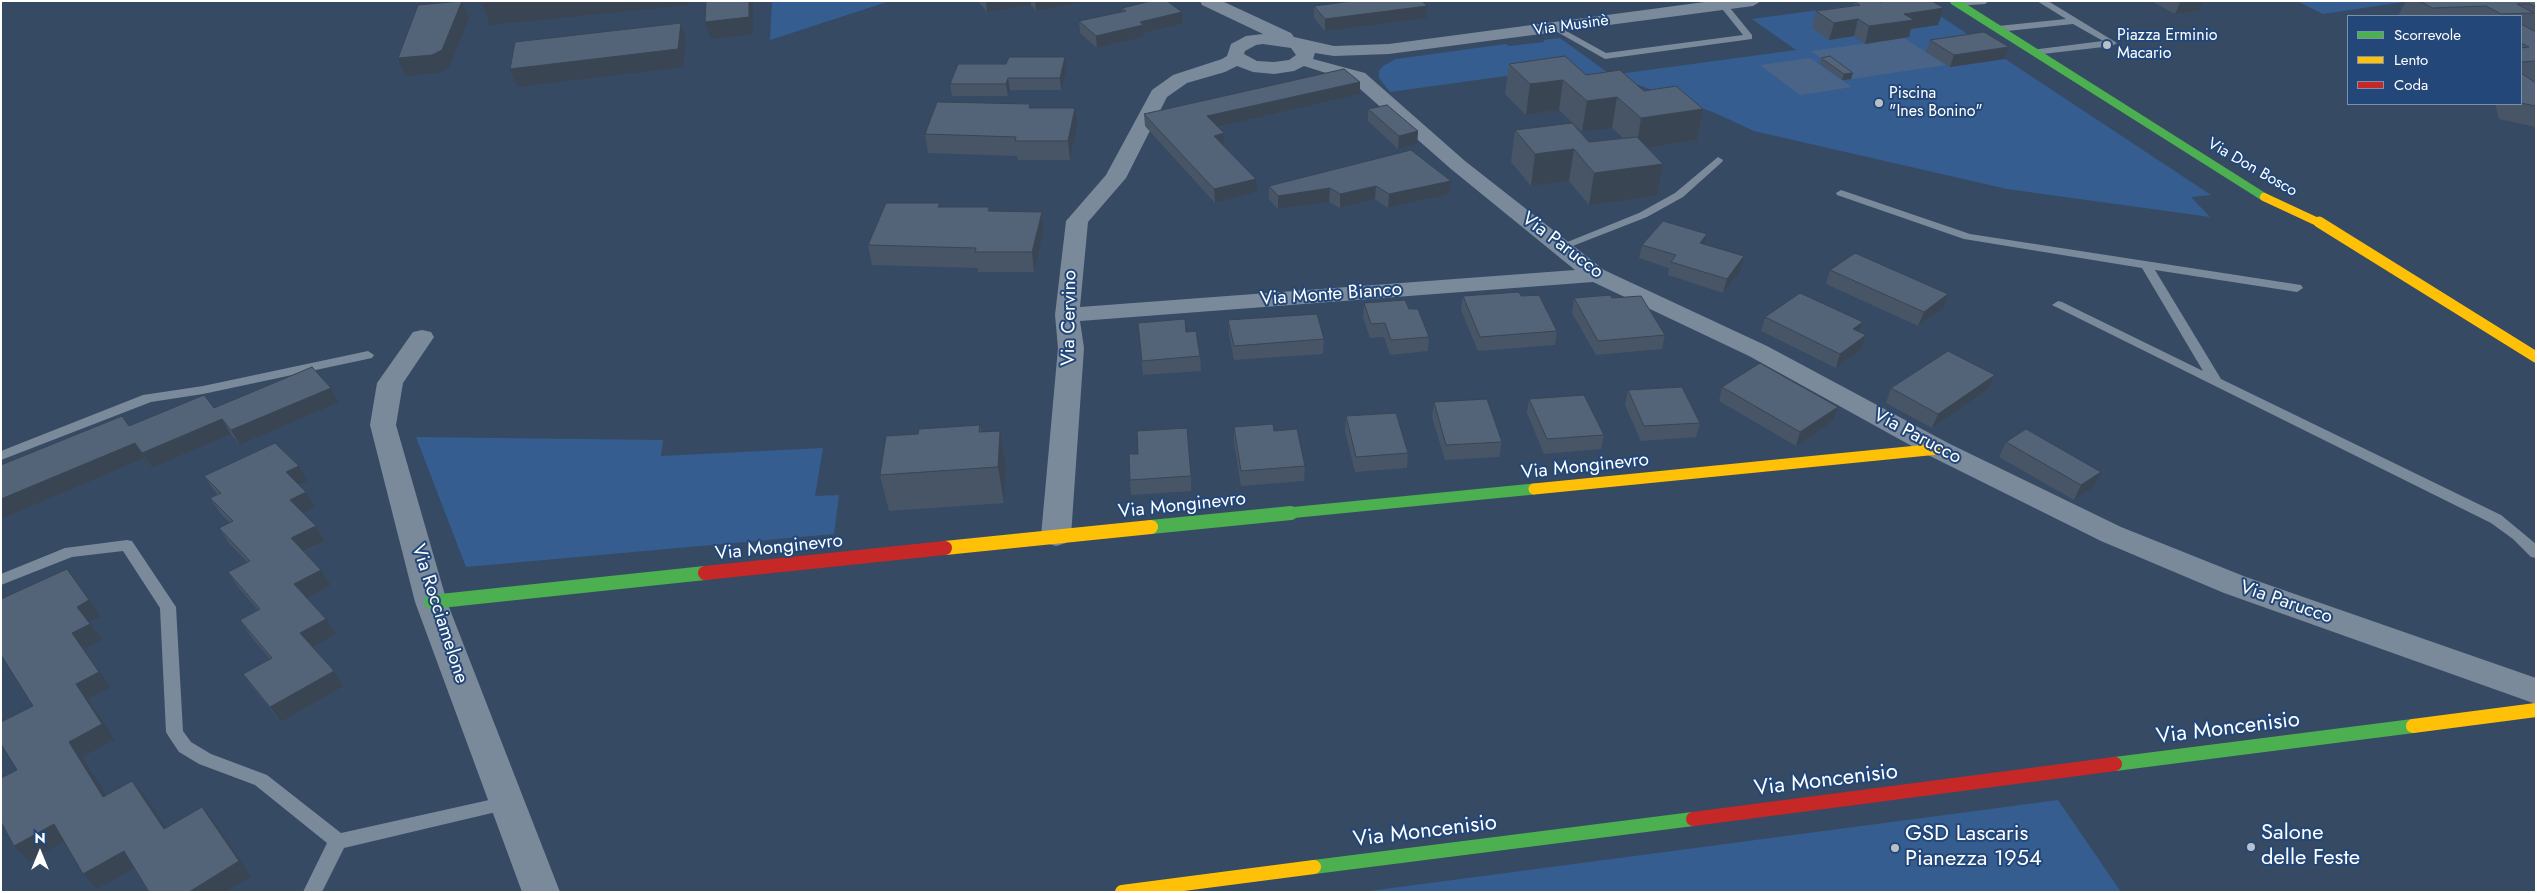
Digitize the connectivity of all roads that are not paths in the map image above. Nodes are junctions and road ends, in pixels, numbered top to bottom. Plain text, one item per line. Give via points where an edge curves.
1 (1208, 1) edge
2 (1985, 1) edge
3 (2041, 1) edge
4 (1746, 2) edge
5 (1956, 3) edge
6 (1724, 5) junction
7 (1238, 16) junction
8 (2074, 21) junction
9 (1556, 29) junction
10 (1998, 30) junction
11 (1298, 44) junction
12 (1389, 49) junction
13 (1240, 50) junction
14 (2034, 52) junction
15 (1317, 57) junction
16 (1278, 68) junction
17 (1352, 69) junction
18 (1159, 94) junction
19 (1718, 160) dead end
20 (1841, 193) dead end
21 (1561, 247) junction
22 (2146, 265) junction
23 (1596, 275) junction
24 (2297, 288) dead end
25 (2058, 305) dead end
26 (1067, 315) junction
27 (422, 338) dead end
28 (368, 355) dead end
29 (2536, 357) edge
30 (2216, 383) junction
31 (1938, 449) junction
32 (1, 456) edge
33 (1056, 536) junction
34 (2536, 553) edge
35 (1, 580) edge
36 (431, 602) junction
37 (2536, 691) edge
38 (2536, 710) edge
39 (507, 803) junction
40 (338, 841) junction
41 (312, 892) edge
42 (541, 892) edge
43 (1122, 892) edge

1 - 7 street
2 - 5 lane
3 - 8 lane
4 - 6 street, Via Musinè
5 - 10 street, Via Don Bosco
6 - 9 street, Via Musinè
6 - 9 lane via 1749,37 1606,56
7 - 11 street via 1259,23
7 - 13 street via 1246,35
8 - 10 lane
8 - 14 lane via 2112,43
9 - 12 street, Via Musinè
10 - 14 street, Via Don Bosco
11 - 13 street via 1263,38
11 - 15 street
11 - 16 street via 1306,52 1305,57
12 - 15 street, Via Musinè
12 - 17 street via 1374,60
13 - 16 street via 1252,66
13 - 18 street, Via Cervino via 1229,63 1180,79
14 - 29 street, Via Don Bosco via 2270,201 2323,224
15 - 16 street
15 - 17 street via 1337,70
16 - 18 street via 1194,80
17 - 21 street, Via Parucco via 1458,165
18 - 26 street, Via Cervino via 1115,178 1077,221
19 - 21 lane via 1679,194 1643,215
20 - 22 lane via 1968,237
21 - 23 street, Via Parucco
22 - 24 lane
22 - 30 lane
23 - 26 street, Via Monte Bianco
23 - 31 street, Via Parucco via 1758,352
25 - 30 lane
26 - 33 street, Via Cervino via 1071,348
27 - 36 street, Via Rocciamelone via 390,383 383,425
28 - 32 lane via 203,390 148,398
30 - 34 lane via 2496,519
31 - 33 street, Via Monginevro
31 - 37 street, Via Parucco via 2112,534 2235,585
33 - 36 street, Via Monginevro
35 - 40 lane via 70,552 127,545 168,607 175,732 185,747 205,759 261,780
36 - 39 street, Via Rocciamelone
38 - 43 street, Via Moncenisio
39 - 40 lane
39 - 42 street, Via Rocciamelone
40 - 41 lane

